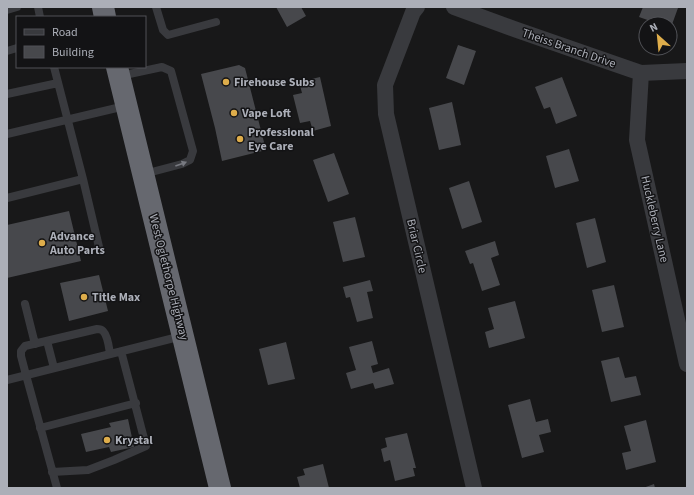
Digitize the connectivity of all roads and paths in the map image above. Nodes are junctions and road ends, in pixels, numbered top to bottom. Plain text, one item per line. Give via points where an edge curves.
1 (17, 7) edge
2 (156, 7) edge
3 (417, 7) edge
4 (454, 7) edge
5 (7, 10) edge
6 (216, 22) dead end
7 (54, 68) edge
8 (118, 71) edge
9 (687, 71) edge
10 (641, 73) junction
11 (58, 83) junction
12 (7, 94) edge
13 (127, 105) junction
14 (67, 120) junction
15 (7, 134) edge
16 (144, 174) junction
17 (83, 179) junction
18 (7, 198) edge
19 (100, 251) dead end
20 (25, 304) dead end
21 (183, 335) junction
22 (47, 341) junction
23 (35, 344) junction
24 (122, 351) junction
25 (110, 354) junction
26 (687, 364) edge
27 (54, 368) junction
28 (26, 375) junction
29 (7, 380) edge
30 (136, 403) junction
31 (40, 428) junction
32 (52, 472) junction
33 (57, 488) edge
34 (220, 488) edge
35 (474, 488) edge

1 - 5 lane
2 - 6 lane via 163,30 168,35
3 - 35 street, Briar Circle via 385,85 386,114
4 - 10 street, Theiss Branch Drive
7 - 11 lane
8 - 13 highway, West Oglethorpe Highway
16 -> 8 lane via 182,164 190,160 193,151 171,71 162,67
9 - 10 street, Theiss Branch Drive
10 - 26 street, Huckleberry Lane via 637,140
11 - 12 lane
11 - 14 lane
13 - 14 lane
13 - 16 highway, West Oglethorpe Highway
14 - 15 lane
14 - 17 lane
16 - 21 highway, West Oglethorpe Highway
17 - 18 lane
17 - 19 lane
20 - 23 lane
21 - 24 lane
21 - 34 highway, West Oglethorpe Highway
22 - 23 lane
22 - 25 lane via 101,329
22 - 27 lane
23 - 28 lane via 25,346 21,351
24 - 25 lane
24 - 30 lane
25 - 27 lane
27 - 28 lane
28 - 29 lane
28 - 31 lane
30 - 31 lane
30 - 32 lane via 146,446 88,470
31 - 32 lane
32 - 33 lane

